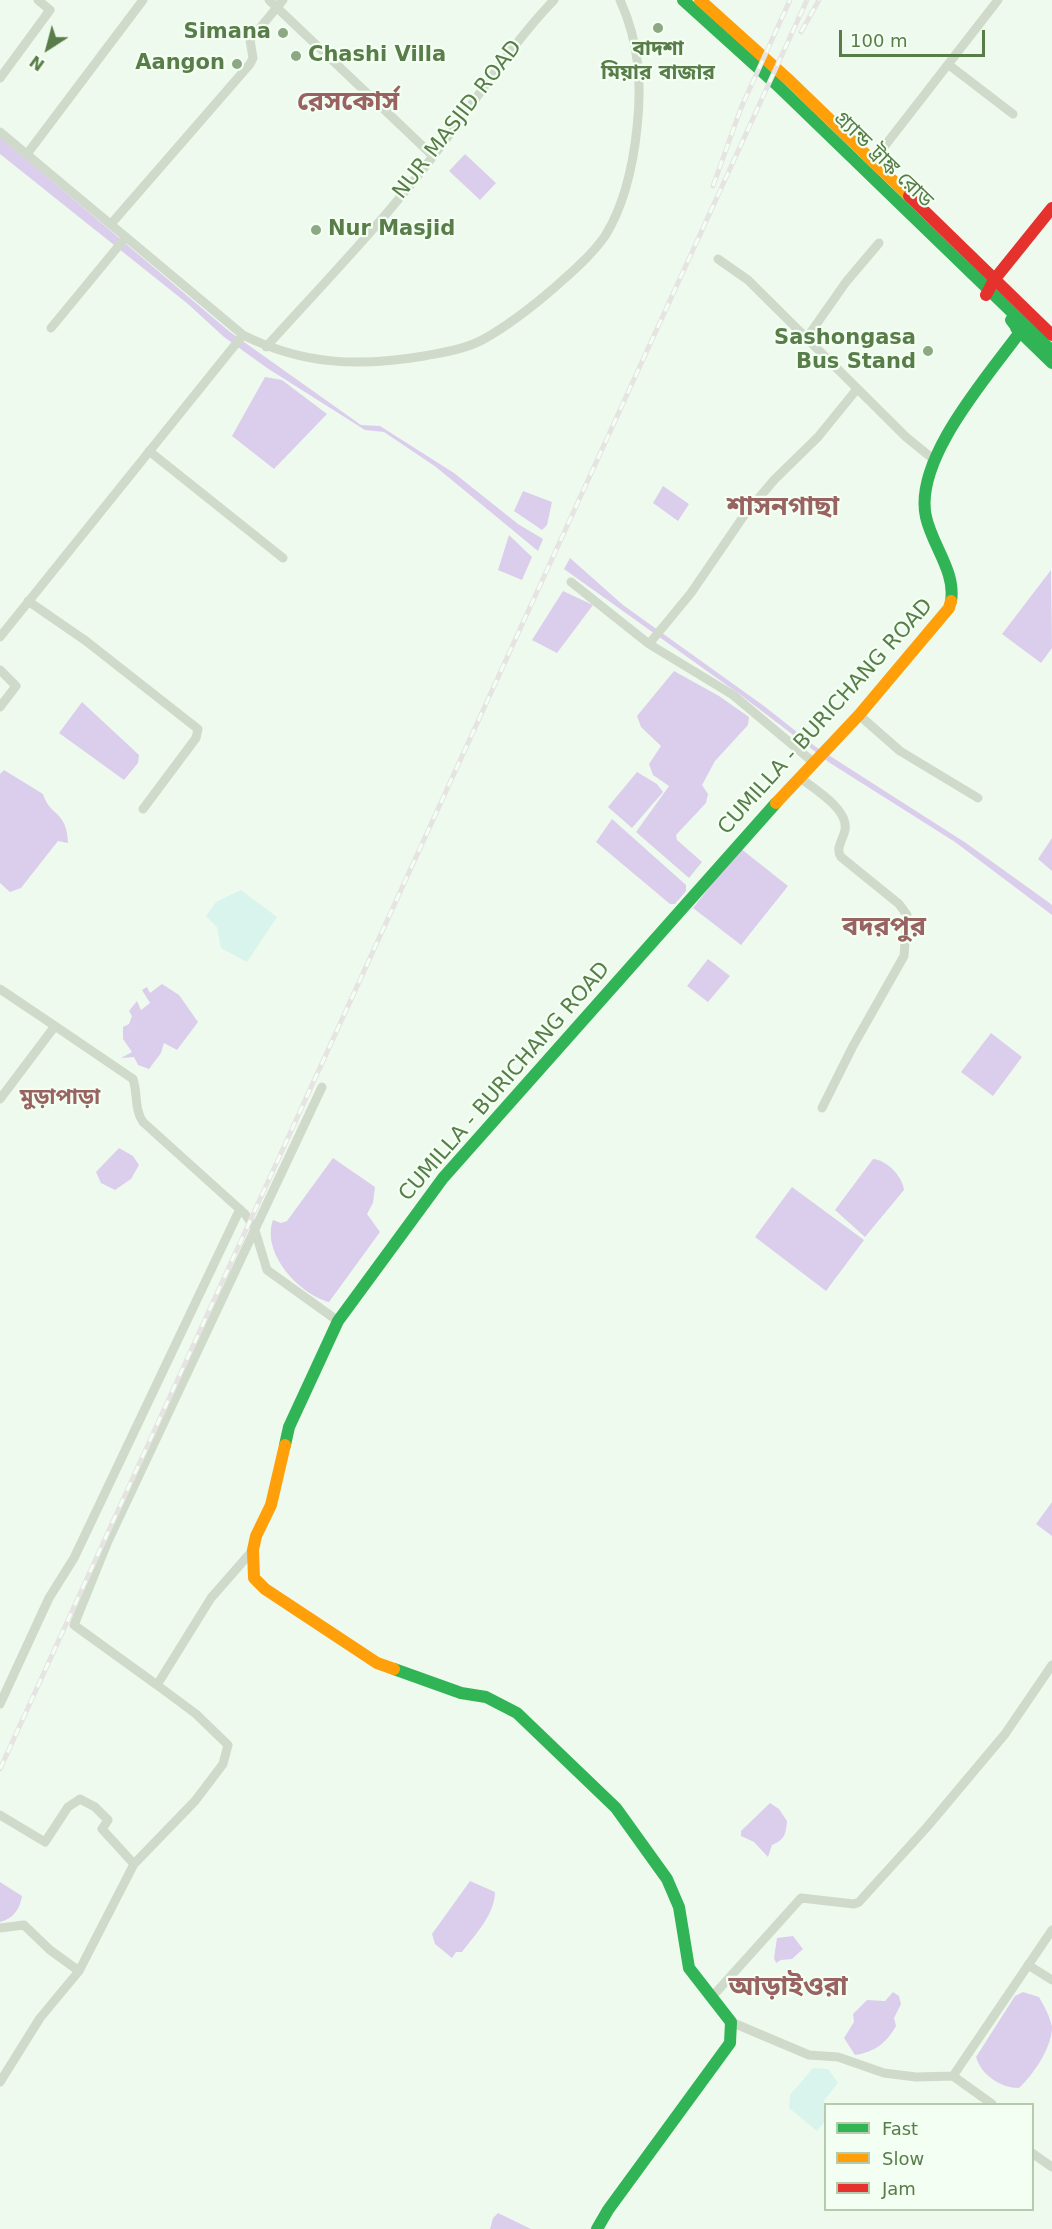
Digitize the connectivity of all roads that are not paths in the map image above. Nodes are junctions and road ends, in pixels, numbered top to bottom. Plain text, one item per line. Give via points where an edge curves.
1 (38, 0) edge
2 (143, 0) edge
3 (269, 0) edge
4 (554, 0) edge
5 (620, 0) edge
6 (673, 0) edge
7 (683, 0) edge
8 (700, 0) edge
9 (998, 0) edge
10 (280, 4) edge
11 (949, 65) junction
12 (0, 78) edge
13 (1013, 114) dead end
14 (0, 132) edge
15 (27, 154) junction
16 (433, 156) junction
17 (873, 161) junction
18 (1052, 208) edge
19 (111, 224) junction
20 (126, 237) junction
21 (879, 243) dead end
22 (718, 259) dead end
23 (994, 280) junction
24 (51, 328) dead end
25 (1020, 332) junction
26 (243, 335) junction
27 (1052, 335) edge
28 (806, 339) junction
29 (266, 347) junction
30 (1052, 351) edge
31 (1052, 363) edge
32 (857, 389) junction
33 (149, 451) junction
34 (933, 459) junction
35 (283, 558) dead end
36 (571, 582) dead end
37 (28, 601) junction
38 (0, 618) edge
39 (9, 625) junction
40 (0, 637) edge
41 (651, 641) junction
42 (0, 670) edge
43 (0, 707) edge
44 (859, 715) junction
45 (813, 762) junction
46 (799, 777) junction
47 (978, 798) dead end
48 (143, 809) dead end
49 (0, 989) edge
50 (55, 1026) junction
51 (322, 1087) dead end
52 (0, 1099) edge
53 (822, 1108) dead end
54 (240, 1209) junction
55 (254, 1227) junction
56 (338, 1321) junction
57 (253, 1550) junction
58 (1052, 1665) edge
59 (157, 1685) junction
60 (0, 1704) edge
61 (0, 1815) edge
62 (134, 1864) junction
63 (0, 1928) edge
64 (1052, 1930) edge
65 (1028, 1965) junction
66 (79, 1971) junction
67 (1052, 1980) edge
68 (711, 1998) junction
69 (731, 2022) junction
70 (953, 2076) junction
71 (0, 2082) edge
72 (991, 2103) edge
73 (1034, 2154) edge
74 (1052, 2167) edge
75 (597, 2229) edge

1 - 12 street via 50,10
2 - 15 street
3 - 10 street
4 - 16 street, NUR MASJID ROAD
5 - 29 street via 629,20 639,66 640,103 634,156 626,190 612,222 585,259 518,316 464,348 401,360 350,364
6 - 25 main road via 796,109
7 - 30 main road, গ্র্যান্ড ট্রাঙ্ক রোড via 764,72
8 - 17 main road
9 - 11 street
10 - 16 street
10 - 19 street via 250,40 250,64
11 - 13 street
11 - 17 street
14 - 15 street
15 - 19 street
16 - 29 street, NUR MASJID ROAD
17 - 23 main road
18 - 23 main road
19 - 20 street
20 - 24 street
20 - 26 street
21 - 28 street
22 - 28 street via 748,280
23 - 25 main road via 986,294
23 - 27 main road
25 - 31 main road
25 - 34 main road, CUMILLA - BURICHANG ROAD
26 - 29 street
26 - 33 street
28 - 32 street
32 - 34 street
32 - 41 street via 743,517 691,593
33 - 35 street
33 - 37 street
34 - 44 main road, CUMILLA - BURICHANG ROAD via 923,506 949,577 952,603
36 - 41 street
37 - 39 street
37 - 48 street via 86,640 198,729 196,738
38 - 39 street
39 - 40 street
41 - 45 street via 733,695
42 - 43 street via 16,686
44 - 45 main road, CUMILLA - BURICHANG ROAD
44 - 47 street via 900,751
45 - 46 main road, CUMILLA - BURICHANG ROAD
46 - 53 street via 842,816 845,830 839,848 841,857 907,915 904,956
46 - 56 main road, CUMILLA - BURICHANG ROAD via 443,1178
49 - 50 street
50 - 52 street
50 - 54 street via 133,1079 143,1122
51 - 55 street
54 - 55 street
54 - 60 street
55 - 56 street via 267,1270
55 - 59 street via 108,1541 74,1625
56 - 57 main road, CUMILLA - BURICHANG ROAD via 289,1427 271,1505
57 - 59 street via 211,1598
57 - 68 main road, CUMILLA - BURICHANG ROAD via 254,1578 265,1589 377,1663 461,1693 486,1697 517,1713 616,1808 667,1879 679,1907 689,1968
58 - 68 street via 1005,1734 859,1902 801,1898
59 - 62 street via 196,1714 228,1745 223,1764 195,1801
61 - 62 street via 45,1842 68,1807 80,1799 108,1820 102,1829
62 - 66 street
63 - 66 street via 24,1925
64 - 65 street
65 - 67 street
65 - 70 street
66 - 71 street via 40,2018
68 - 69 main road, CUMILLA - BURICHANG ROAD
69 - 70 street via 809,2055 838,2057 884,2073
69 - 75 main road via 730,2043
70 - 72 street
73 - 74 street

